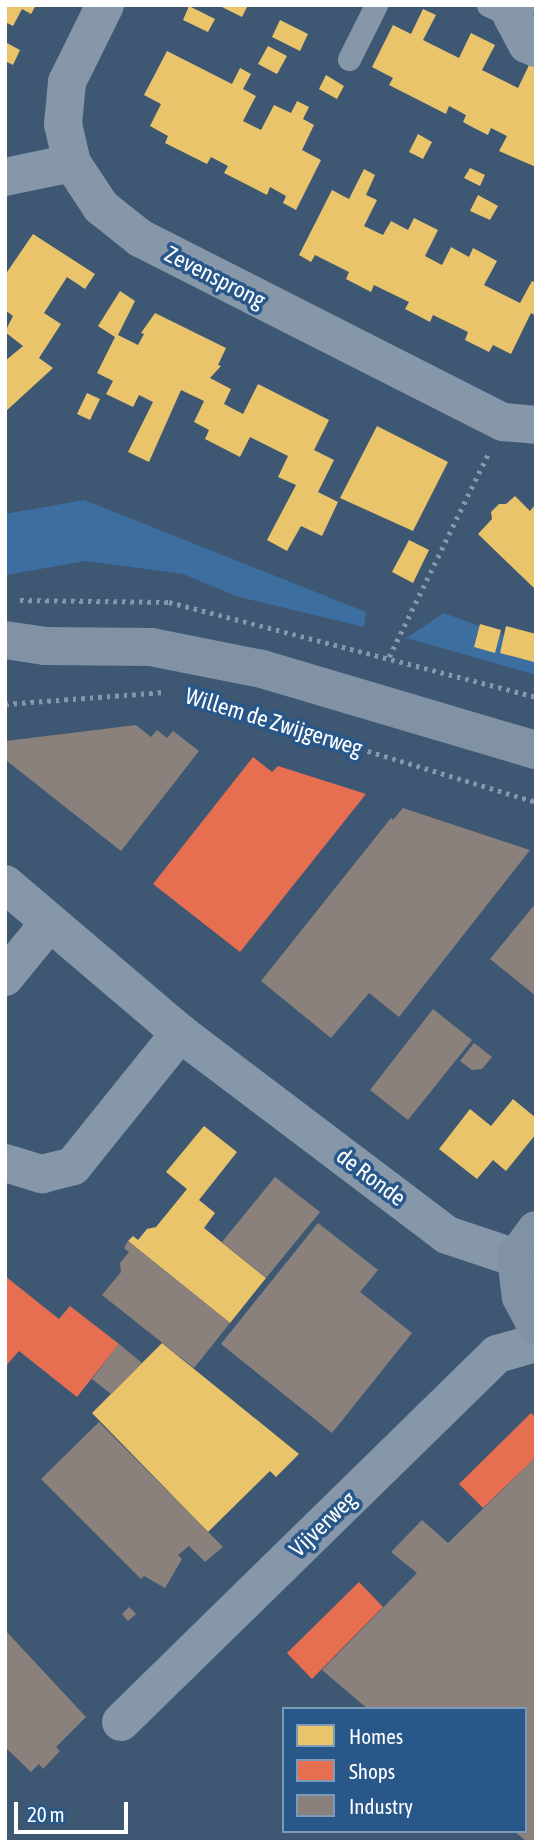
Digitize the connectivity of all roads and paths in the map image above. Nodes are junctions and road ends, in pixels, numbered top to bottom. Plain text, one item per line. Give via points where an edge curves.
1 (104, 5) edge
2 (376, 5) edge
3 (506, 9) edge
4 (536, 48) edge
5 (349, 59) dead end
6 (72, 163) junction
7 (8, 181) edge
8 (520, 423) edge
9 (5, 640) edge
10 (45, 646) junction
11 (5, 655) edge
12 (389, 657) dead end
13 (173, 691) dead end
14 (186, 695) dead end
15 (5, 704) edge
16 (536, 750) edge
17 (536, 802) edge
18 (5, 884) edge
19 (49, 923) junction
20 (5, 977) edge
21 (180, 1033) junction
22 (5, 1163) edge
23 (526, 1244) edge
24 (536, 1325) edge
25 (536, 1343) edge
26 (121, 1722) dead end

1 - 6 street, Zevensprong via 67,82 63,124
2 - 5 lane
3 - 4 street via 527,44
6 - 7 street
6 - 8 street, Zevensprong via 102,208 139,239
8 - 12 path
9 - 10 main road, Willem de Zwijgerweg
10 - 11 main road, Willem de Zwijgerweg
10 - 16 main road, Willem de Zwijgerweg via 151,648 262,669
13 - 15 path, Willem de Zwijgerweg
14 - 17 path, Willem de Zwijgerweg
18 - 19 street, de Ronde
19 - 20 street
19 - 21 street, de Ronde
21 - 22 street via 73,1166 42,1174
21 - 23 street, de Ronde via 447,1235
23 - 24 main road, de Ronde via 521,1297
25 - 26 street, Vijverweg via 497,1354

